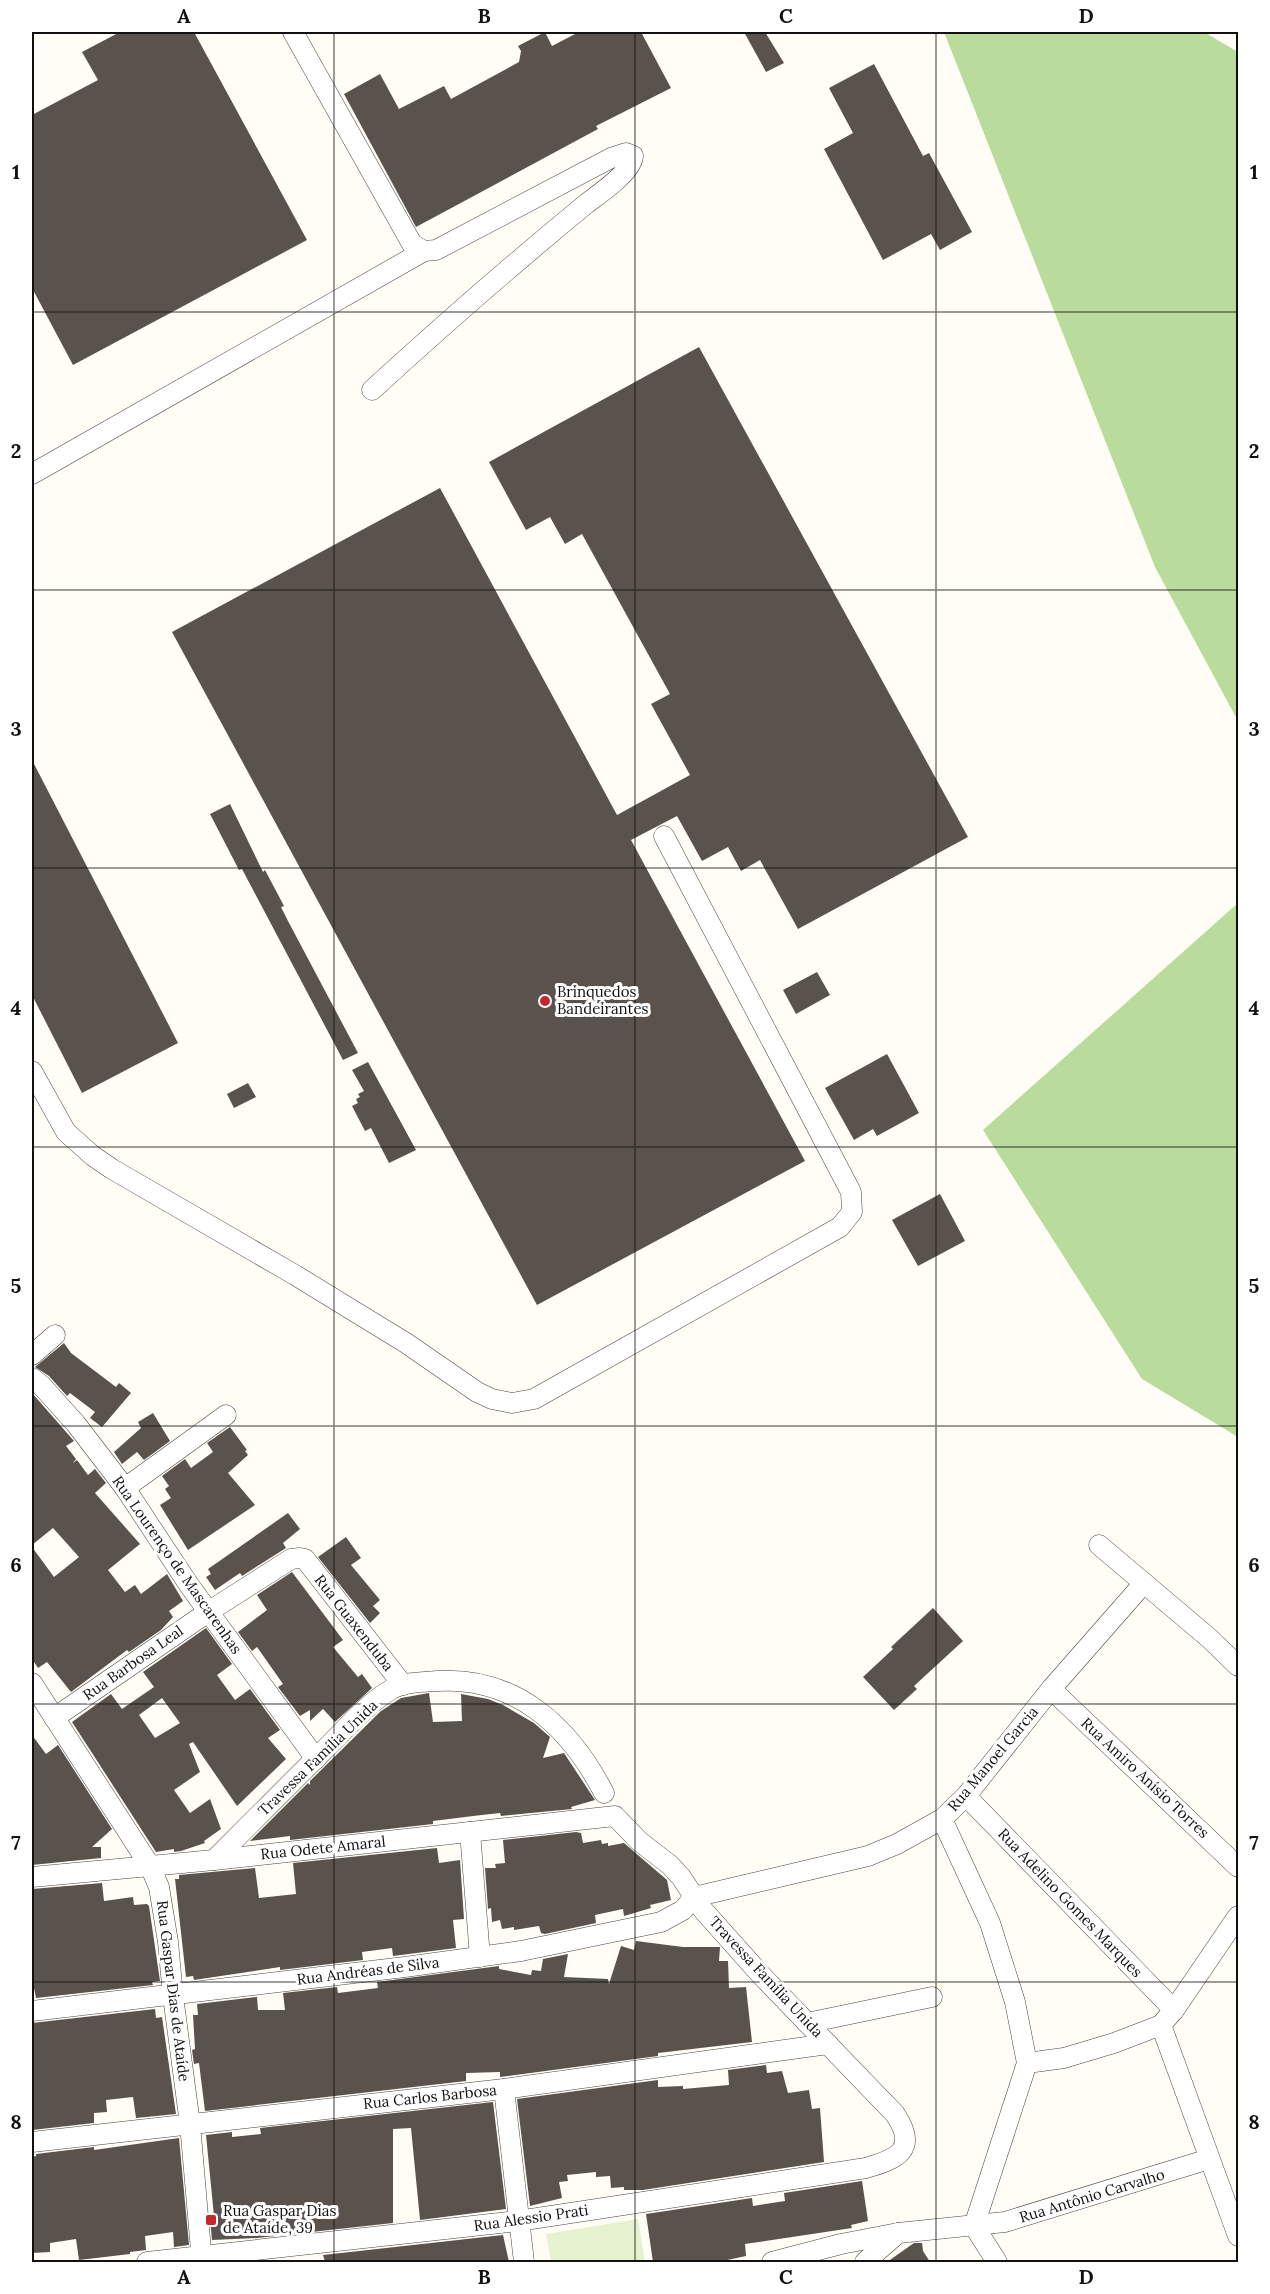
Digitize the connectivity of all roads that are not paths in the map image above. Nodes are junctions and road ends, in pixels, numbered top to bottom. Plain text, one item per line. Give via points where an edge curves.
1 (293, 32) edge
2 (424, 251) junction
3 (372, 390) dead end
4 (32, 474) edge
5 (664, 836) dead end
6 (32, 1071) edge
7 (55, 1335) dead end
8 (32, 1355) edge
9 (32, 1378) edge
10 (226, 1415) dead end
11 (125, 1488) junction
12 (1099, 1545) dead end
13 (305, 1559) joint
14 (1144, 1583) junction
15 (208, 1612) junction
16 (1239, 1666) edge
17 (32, 1683) edge
18 (403, 1685) junction
19 (1051, 1689) junction
20 (54, 1718) junction
21 (316, 1759) junction
22 (604, 1793) dead end
23 (966, 1796) junction
24 (615, 1816) joint
25 (942, 1819) junction
26 (470, 1832) junction
27 (214, 1860) junction
28 (150, 1866) junction
29 (1239, 1867) edge
30 (32, 1877) edge
31 (694, 1898) junction
32 (1239, 1916) edge
33 (480, 1957) junction
34 (173, 1996) junction
35 (932, 1997) dead end
36 (1174, 2010) junction
37 (32, 2011) edge
38 (807, 2023) junction
39 (1161, 2025) junction
40 (828, 2044) junction
41 (1027, 2063) junction
42 (504, 2089) junction
43 (190, 2124) junction
44 (32, 2142) edge
45 (904, 2145) joint
46 (1209, 2159) junction
47 (518, 2221) junction
48 (974, 2226) junction
49 (898, 2233) junction
50 (1239, 2236) edge
51 (202, 2260) edge
52 (872, 2260) edge
53 (147, 2262) edge
54 (524, 2262) edge
55 (772, 2262) edge
56 (997, 2262) edge

1 - 2 street via 412,244
2 - 3 street via 436,250 611,158 626,153 633,156 630,166 607,187 526,253
2 - 4 street
5 - 6 street via 851,1192 852,1212 840,1227 534,1399 512,1403 477,1392 406,1343 103,1162 66,1132
7 - 8 street
9 - 11 street, Rua Lourenço de Mascarenhas via 76,1424
10 - 11 street
11 - 15 street, Rua Lourenço de Mascarenhas
12 - 14 street
13 - 15 street, Rua Barbosa Leal via 291,1559
13 - 18 street, Rua Guaxenduba
14 - 16 street
14 - 19 street, Rua Manoel Garcia
15 - 20 street, Rua Barbosa Leal
15 - 21 street, Rua Lourenço de Mascarenhas
17 - 20 street, Rua Gaspar Dias de Ataíde
18 - 21 street, Travessa Família Unida via 385,1694
18 - 22 street, Travessa Família Unida via 473,1682 514,1696 543,1713 566,1737
19 - 23 street, Rua Manoel Garcia
19 - 29 street, Rua Amiro Anísio Torres
20 - 28 street, Rua Gaspar Dias de Ataíde
21 - 27 street, Travessa Família Unida
23 - 25 street, Rua Manoel Garcia
23 - 36 street, Rua Adelino Gomes Marques
24 - 26 street, Rua Odete Amaral
24 - 31 street, Travessa Família Unida via 670,1865
25 - 31 street, Rua Manoel Garcia via 868,1856
25 - 41 street via 990,1923 1015,2002
26 - 27 street, Rua Odete Amaral
26 - 33 street
27 - 28 street, Rua Odete Amaral
28 - 30 street, Rua Odete Amaral
28 - 34 street, Rua Gaspar Dias de Ataíde via 163,1909
31 - 33 street, Rua Andréas de Silva via 684,1910 661,1922
31 - 38 street, Travessa Família Unida
32 - 36 street
33 - 34 street, Rua Andréas de Silva
34 - 37 street, Rua Andréas de Silva
34 - 43 street, Rua Gaspar Dias de Ataíde
35 - 38 street
36 - 39 street
38 - 40 street, Travessa Família Unida
39 - 41 street via 1064,2058
39 - 46 street
40 - 42 street, Rua Carlos Barbosa
40 - 45 street, Travessa Família Unida via 896,2114 904,2129
41 - 48 street
42 - 43 street, Rua Carlos Barbosa
42 - 47 street
43 - 44 street, Rua Carlos Barbosa
43 - 51 street, Rua Gaspar Dias de Ataíde
45 - 47 street, Rua Alessio Prati via 892,2160 866,2168
46 - 48 street, Rua Antônio Carvalho via 1034,2215
46 - 50 street
47 - 51 street, Rua Alessio Prati
47 - 54 street
48 - 49 street, Rua Antônio Carvalho
48 - 56 street
49 - 52 street
49 - 55 street, Rua Antônio Carvalho
51 - 53 street, Rua Alessio Prati

